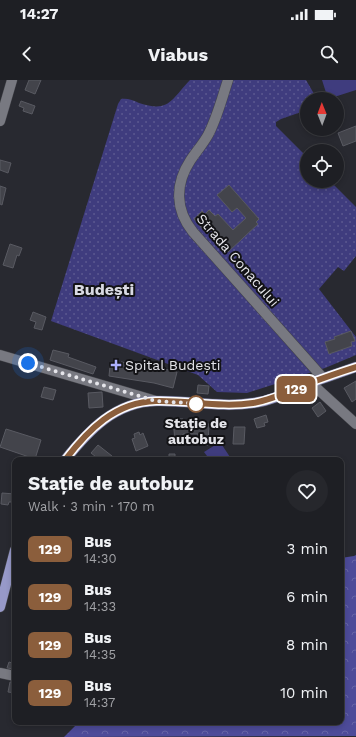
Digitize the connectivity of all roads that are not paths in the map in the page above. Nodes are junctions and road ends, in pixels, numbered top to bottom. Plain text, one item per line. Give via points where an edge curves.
1 (12, 80) edge
2 (228, 80) edge
3 (0, 121) edge
4 (0, 355) edge
5 (356, 367) edge
6 (323, 378) junction
7 (311, 383) junction
8 (156, 401) junction
9 (356, 424) edge
10 (68, 457) edge
11 (12, 561) edge
12 (0, 607) edge
13 (12, 676) edge
14 (1, 677) edge

1 - 3 street
2 - 6 street, Strada Conacului via 209,133 189,162 180,181 178,196 183,216 193,232
4 - 8 street
5 - 6 main road
6 - 7 main road
7 - 8 main road via 248,404 216,405
7 - 9 street
8 - 10 main road via 132,404 112,413 94,427
11 - 12 main road
13 - 14 street

